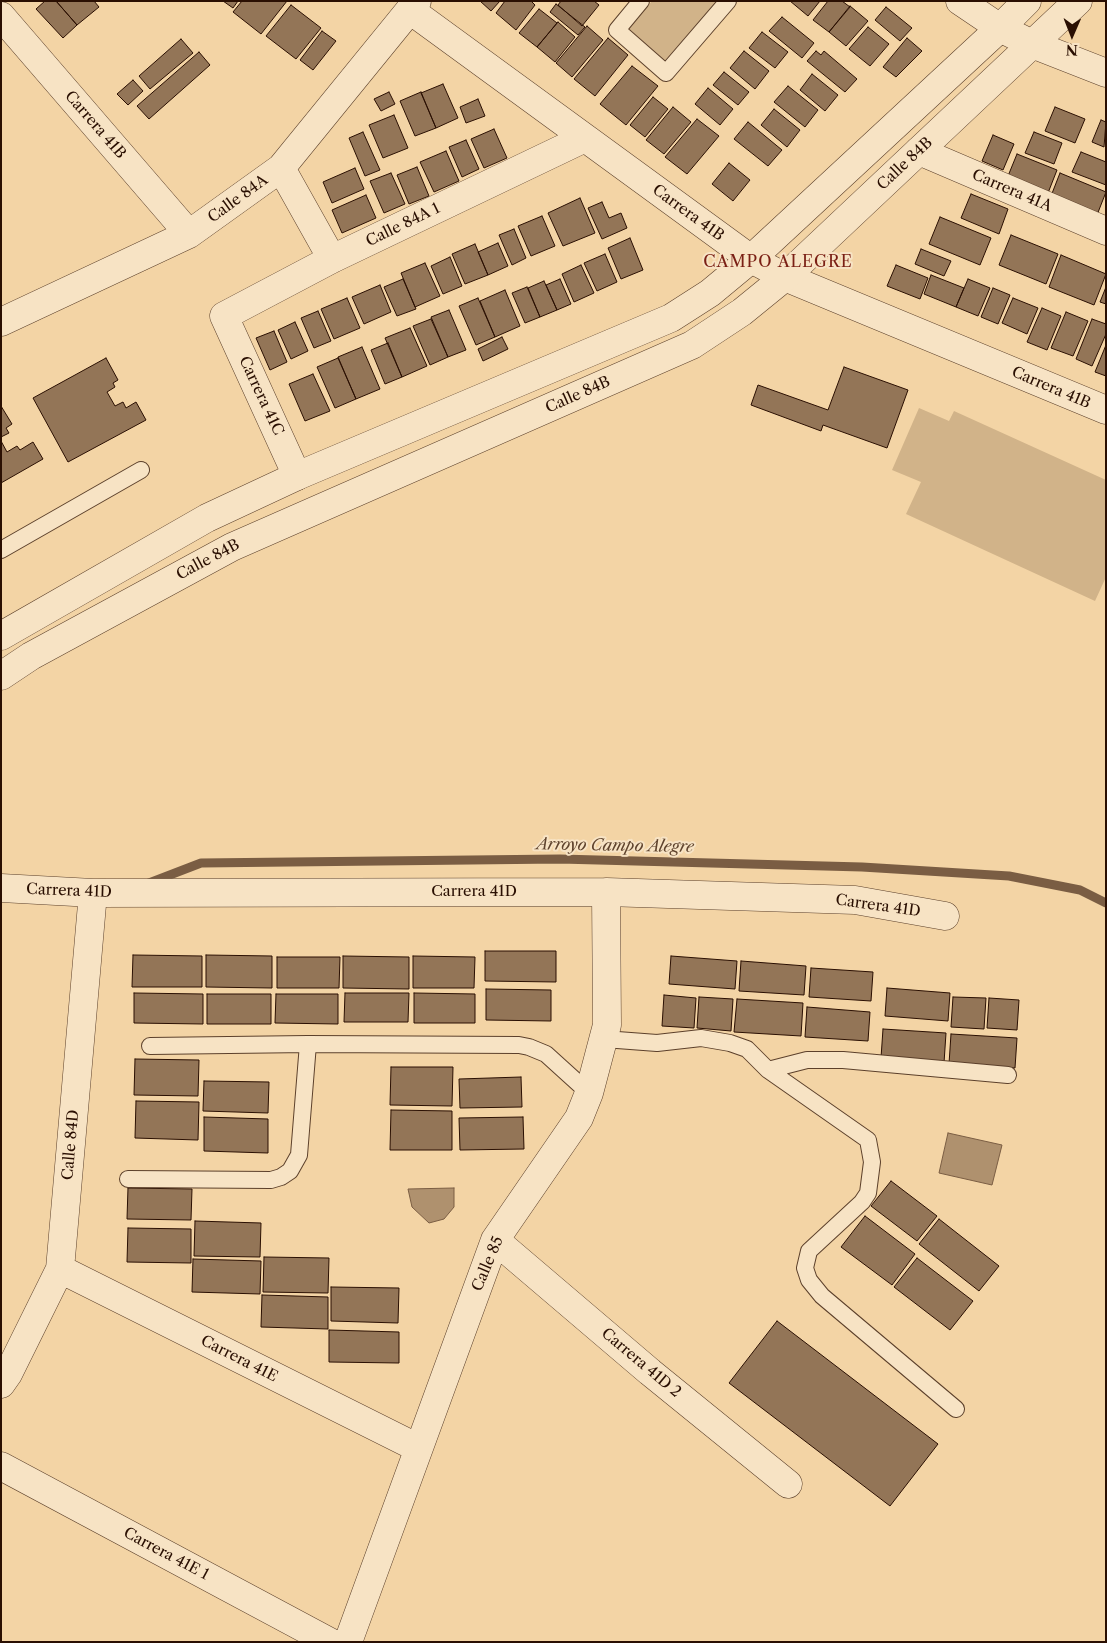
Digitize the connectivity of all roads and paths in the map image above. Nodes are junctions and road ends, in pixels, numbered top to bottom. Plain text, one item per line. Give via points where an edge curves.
1 (641, 1) edge
2 (728, 1) edge
3 (960, 1) edge
4 (1027, 1) edge
5 (1078, 1) edge
6 (414, 5) edge
7 (1, 16) edge
8 (1000, 28) junction
9 (1032, 44) junction
10 (1106, 73) edge
11 (585, 138) junction
12 (919, 151) junction
13 (281, 168) junction
14 (1104, 229) edge
15 (189, 234) junction
16 (332, 259) junction
17 (751, 259) junction
18 (785, 277) junction
19 (224, 316) joint
20 (1, 322) edge
21 (1106, 410) edge
22 (141, 470) dead end
23 (298, 476) junction
24 (1, 550) edge
25 (1, 636) edge
26 (1, 676) edge
27 (1, 888) edge
28 (606, 892) junction
29 (92, 893) junction
30 (945, 916) dead end
31 (604, 1039) junction
32 (308, 1044) junction
33 (150, 1046) dead end
34 (768, 1070) junction
35 (1008, 1075) dead end
36 (589, 1093) junction
37 (128, 1179) dead end
38 (495, 1240) junction
39 (60, 1269) junction
40 (1, 1384) edge
41 (956, 1409) dead end
42 (418, 1448) junction
43 (1, 1466) edge
44 (788, 1484) dead end
45 (330, 1642) edge
46 (348, 1642) edge

1 - 2 lane via 617,30 666,73
3 - 8 street
4 - 8 street
5 - 9 street, Calle 84B
6 - 11 street, Carrera 41B
6 - 13 street, Calle 84A
7 - 15 street, Carrera 41B
8 - 9 street
8 - 17 street
9 - 10 street
9 - 12 street, Calle 84B
11 - 16 street, Calle 84A 1
11 - 17 street, Carrera 41B
12 - 14 street, Carrera 41A
12 - 18 street, Calle 84B
13 - 15 street, Calle 84A
13 - 16 street
15 - 20 street, Calle 84A
16 - 19 street, Calle 84A 1
17 - 18 street, Carrera 41B
17 - 23 street via 710,293 671,318
18 - 21 street, Carrera 41B
18 - 26 street, Calle 84B via 742,312 692,345 232,547 31,656
19 - 23 street, Carrera 41C
22 - 24 lane
23 - 25 street via 207,518
27 - 29 street, Carrera 41D
28 - 29 street, Carrera 41D
28 - 30 street, Carrera 41D via 855,900
28 - 31 street, Calle 85 via 607,1025
29 - 39 street, Calle 84D
31 - 34 lane via 657,1043 701,1038 721,1041 747,1049
31 - 36 street, Calle 85
32 - 33 lane
32 - 36 lane via 519,1045 546,1054
32 - 37 lane via 299,1155 290,1171 271,1180
34 - 35 lane via 807,1060 843,1060
34 - 41 lane via 868,1140 872,1162 868,1193 809,1250 806,1268 810,1280 822,1296
36 - 38 street, Calle 85 via 579,1118
38 - 42 street, Calle 85
38 - 44 street, Carrera 41D 2
39 - 40 street, Calle 84D
39 - 42 street, Carrera 41E
42 - 46 street, Calle 85
43 - 45 street, Carrera 41E 1

